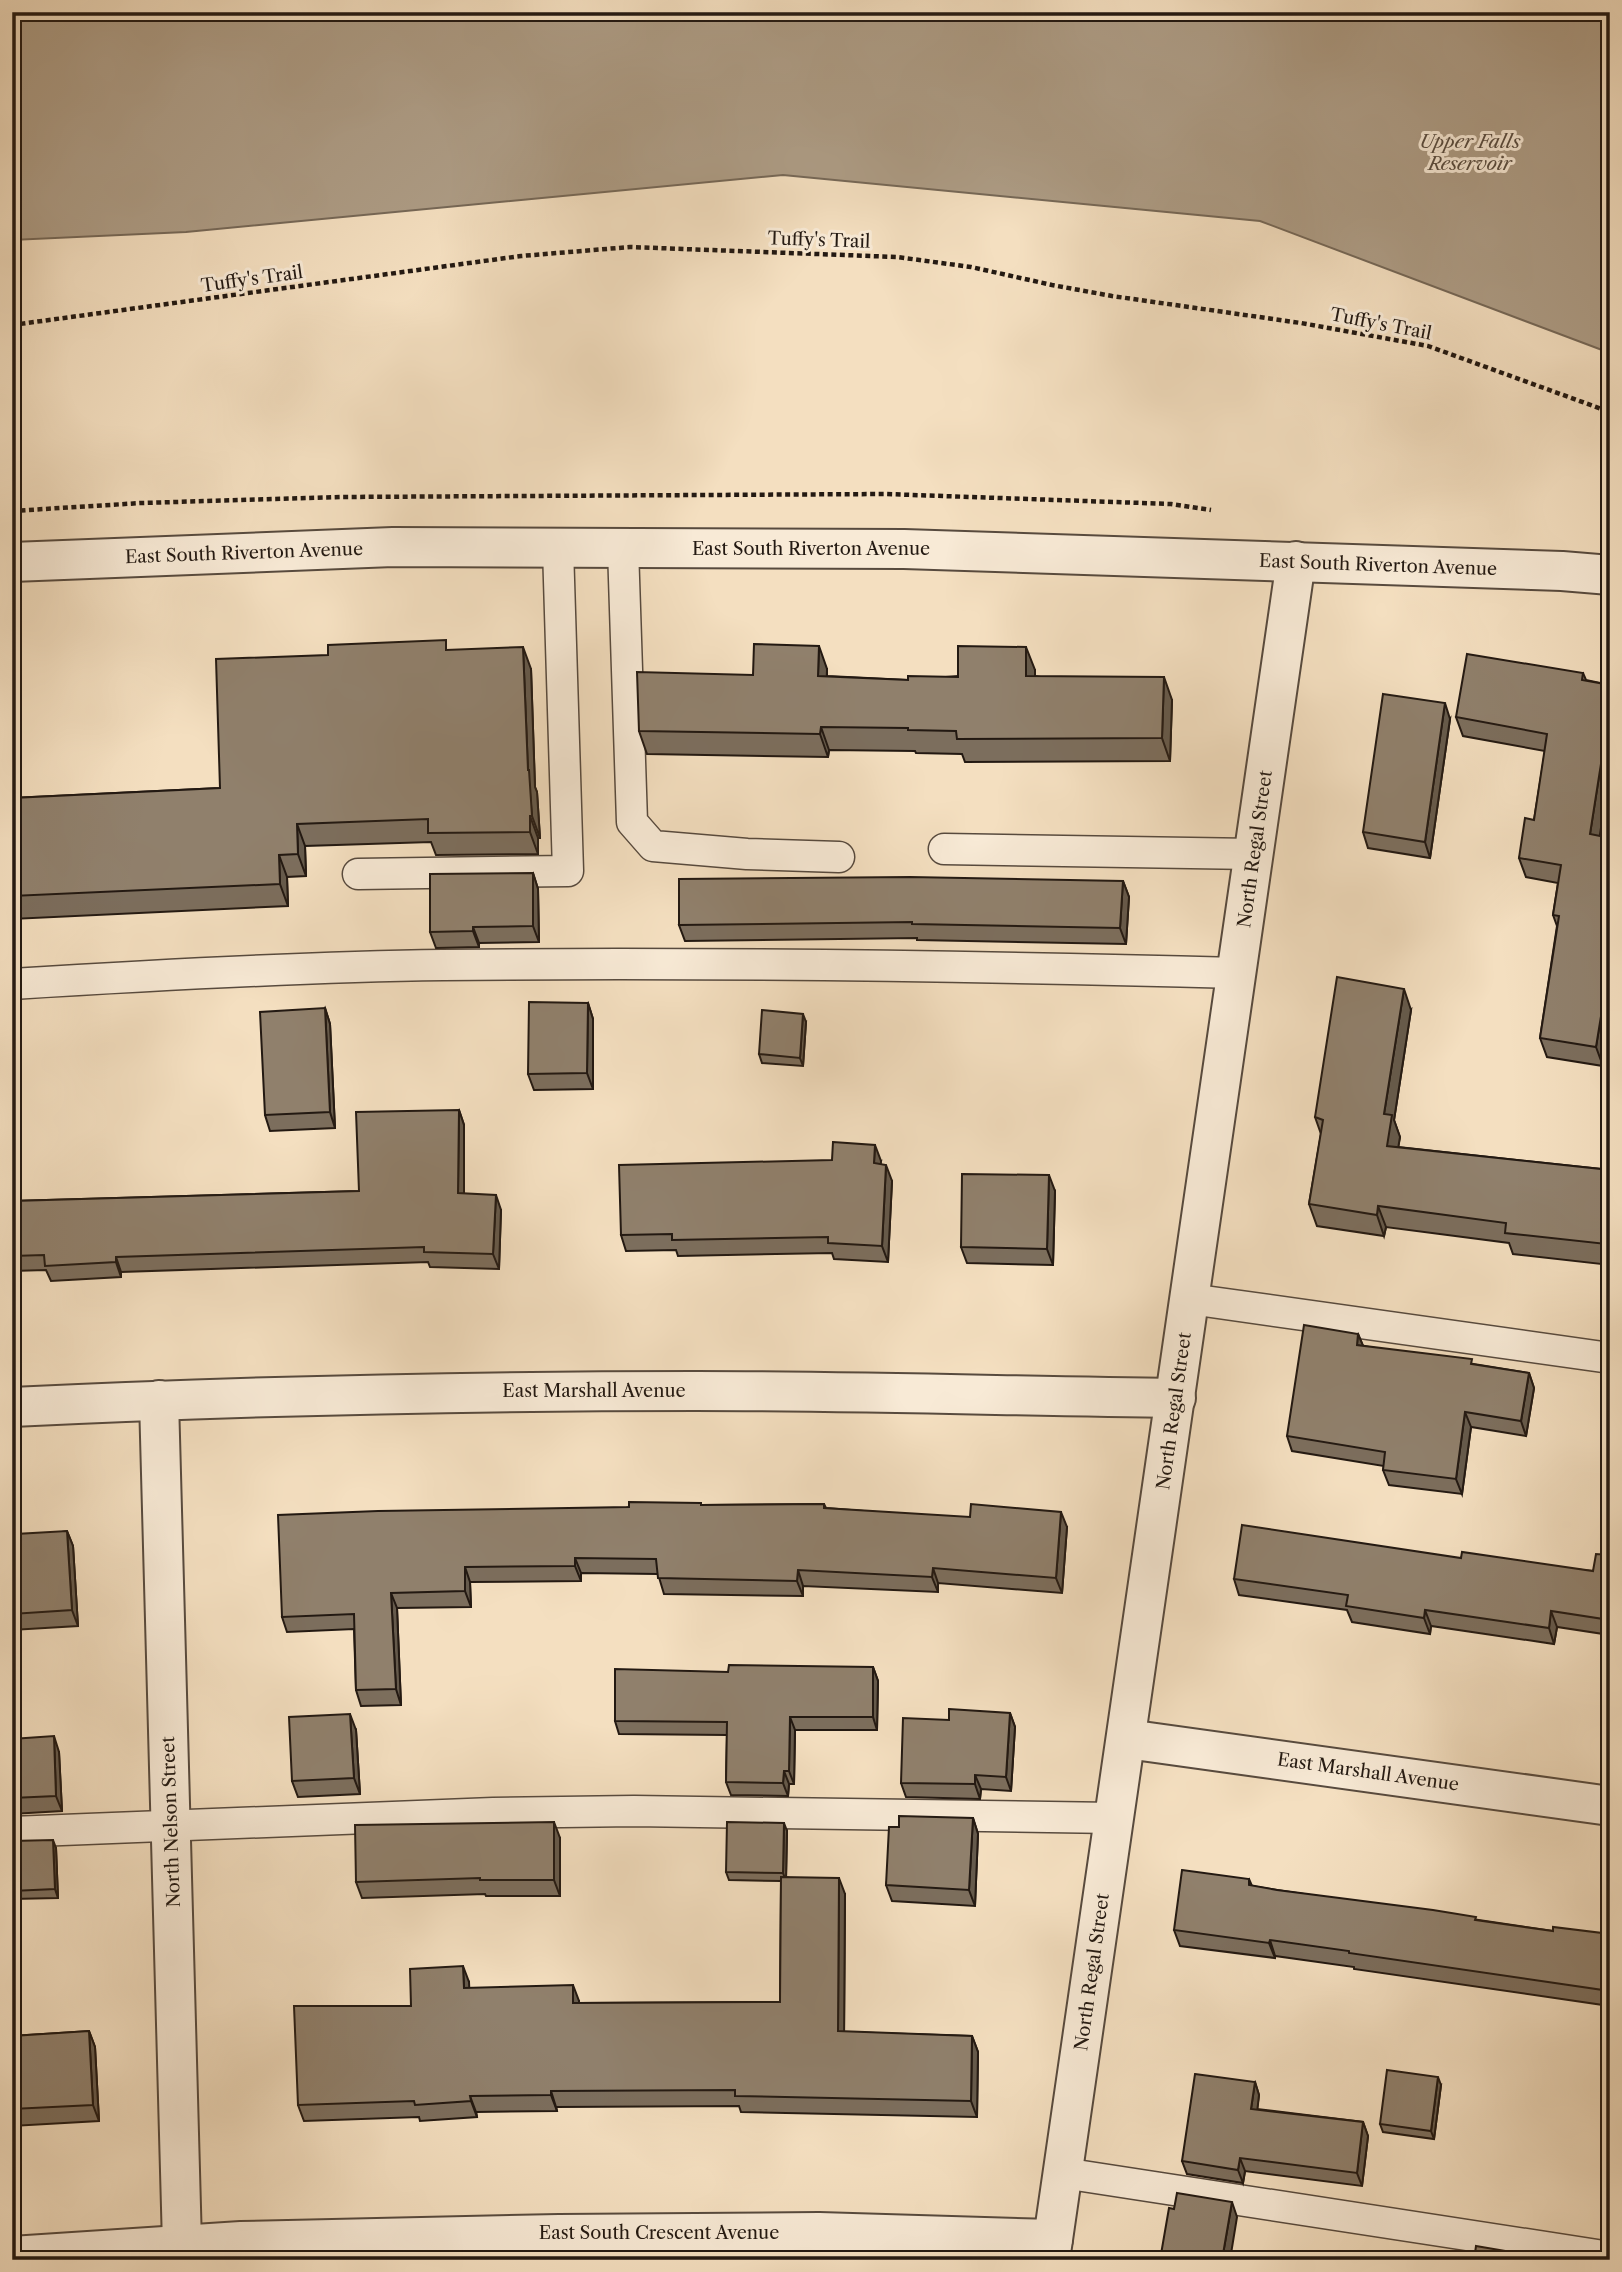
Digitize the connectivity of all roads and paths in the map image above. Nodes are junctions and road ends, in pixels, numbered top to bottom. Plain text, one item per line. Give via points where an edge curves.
1 (12, 325) edge
2 (1610, 412) edge
3 (558, 548) junction
4 (623, 548) junction
5 (1296, 561) junction
6 (12, 562) edge
7 (1610, 575) edge
8 (944, 849) dead end
9 (1254, 854) junction
10 (839, 857) dead end
11 (358, 874) dead end
12 (1237, 973) junction
13 (12, 984) edge
14 (1190, 1299) junction
15 (1610, 1358) edge
16 (1175, 1398) junction
17 (159, 1400) junction
18 (12, 1407) edge
19 (1126, 1739) junction
20 (1610, 1806) edge
21 (1114, 1818) junction
22 (171, 1827) junction
23 (12, 1832) edge
24 (1063, 2174) junction
25 (182, 2244) junction
26 (1052, 2249) edge
27 (240, 2250) edge
28 (12, 2256) edge
29 (1610, 2257) edge

1 - 2 path, Tuffy's Trail via 521,256 630,247 897,257 1428,346
3 - 4 street, East South Riverton Avenue
3 - 6 street, East South Riverton Avenue via 393,547
3 - 11 lane via 568,871
4 - 5 street, East South Riverton Avenue via 904,549
4 - 10 lane via 632,822 653,846
5 - 7 street, East South Riverton Avenue
5 - 9 street, North Regal Street
8 - 9 lane
9 - 12 street, North Regal Street
12 - 13 lane via 928,965 441,965
12 - 14 street, North Regal Street
14 - 15 lane
14 - 16 street, North Regal Street
16 - 17 street, East Marshall Avenue via 686,1391
16 - 19 street, North Regal Street
17 - 18 street, East Marshall Avenue
17 - 22 street, North Nelson Street
19 - 20 street, East Marshall Avenue
19 - 21 street, North Regal Street
21 - 22 lane via 634,1811
21 - 24 street, North Regal Street
22 - 23 lane
22 - 25 street, North Nelson Street
24 - 26 street, North Regal Street
24 - 29 lane
25 - 27 street, East South Crescent Avenue
25 - 28 street, East South Crescent Avenue
26 - 27 street, East South Crescent Avenue via 819,2232 545,2234

